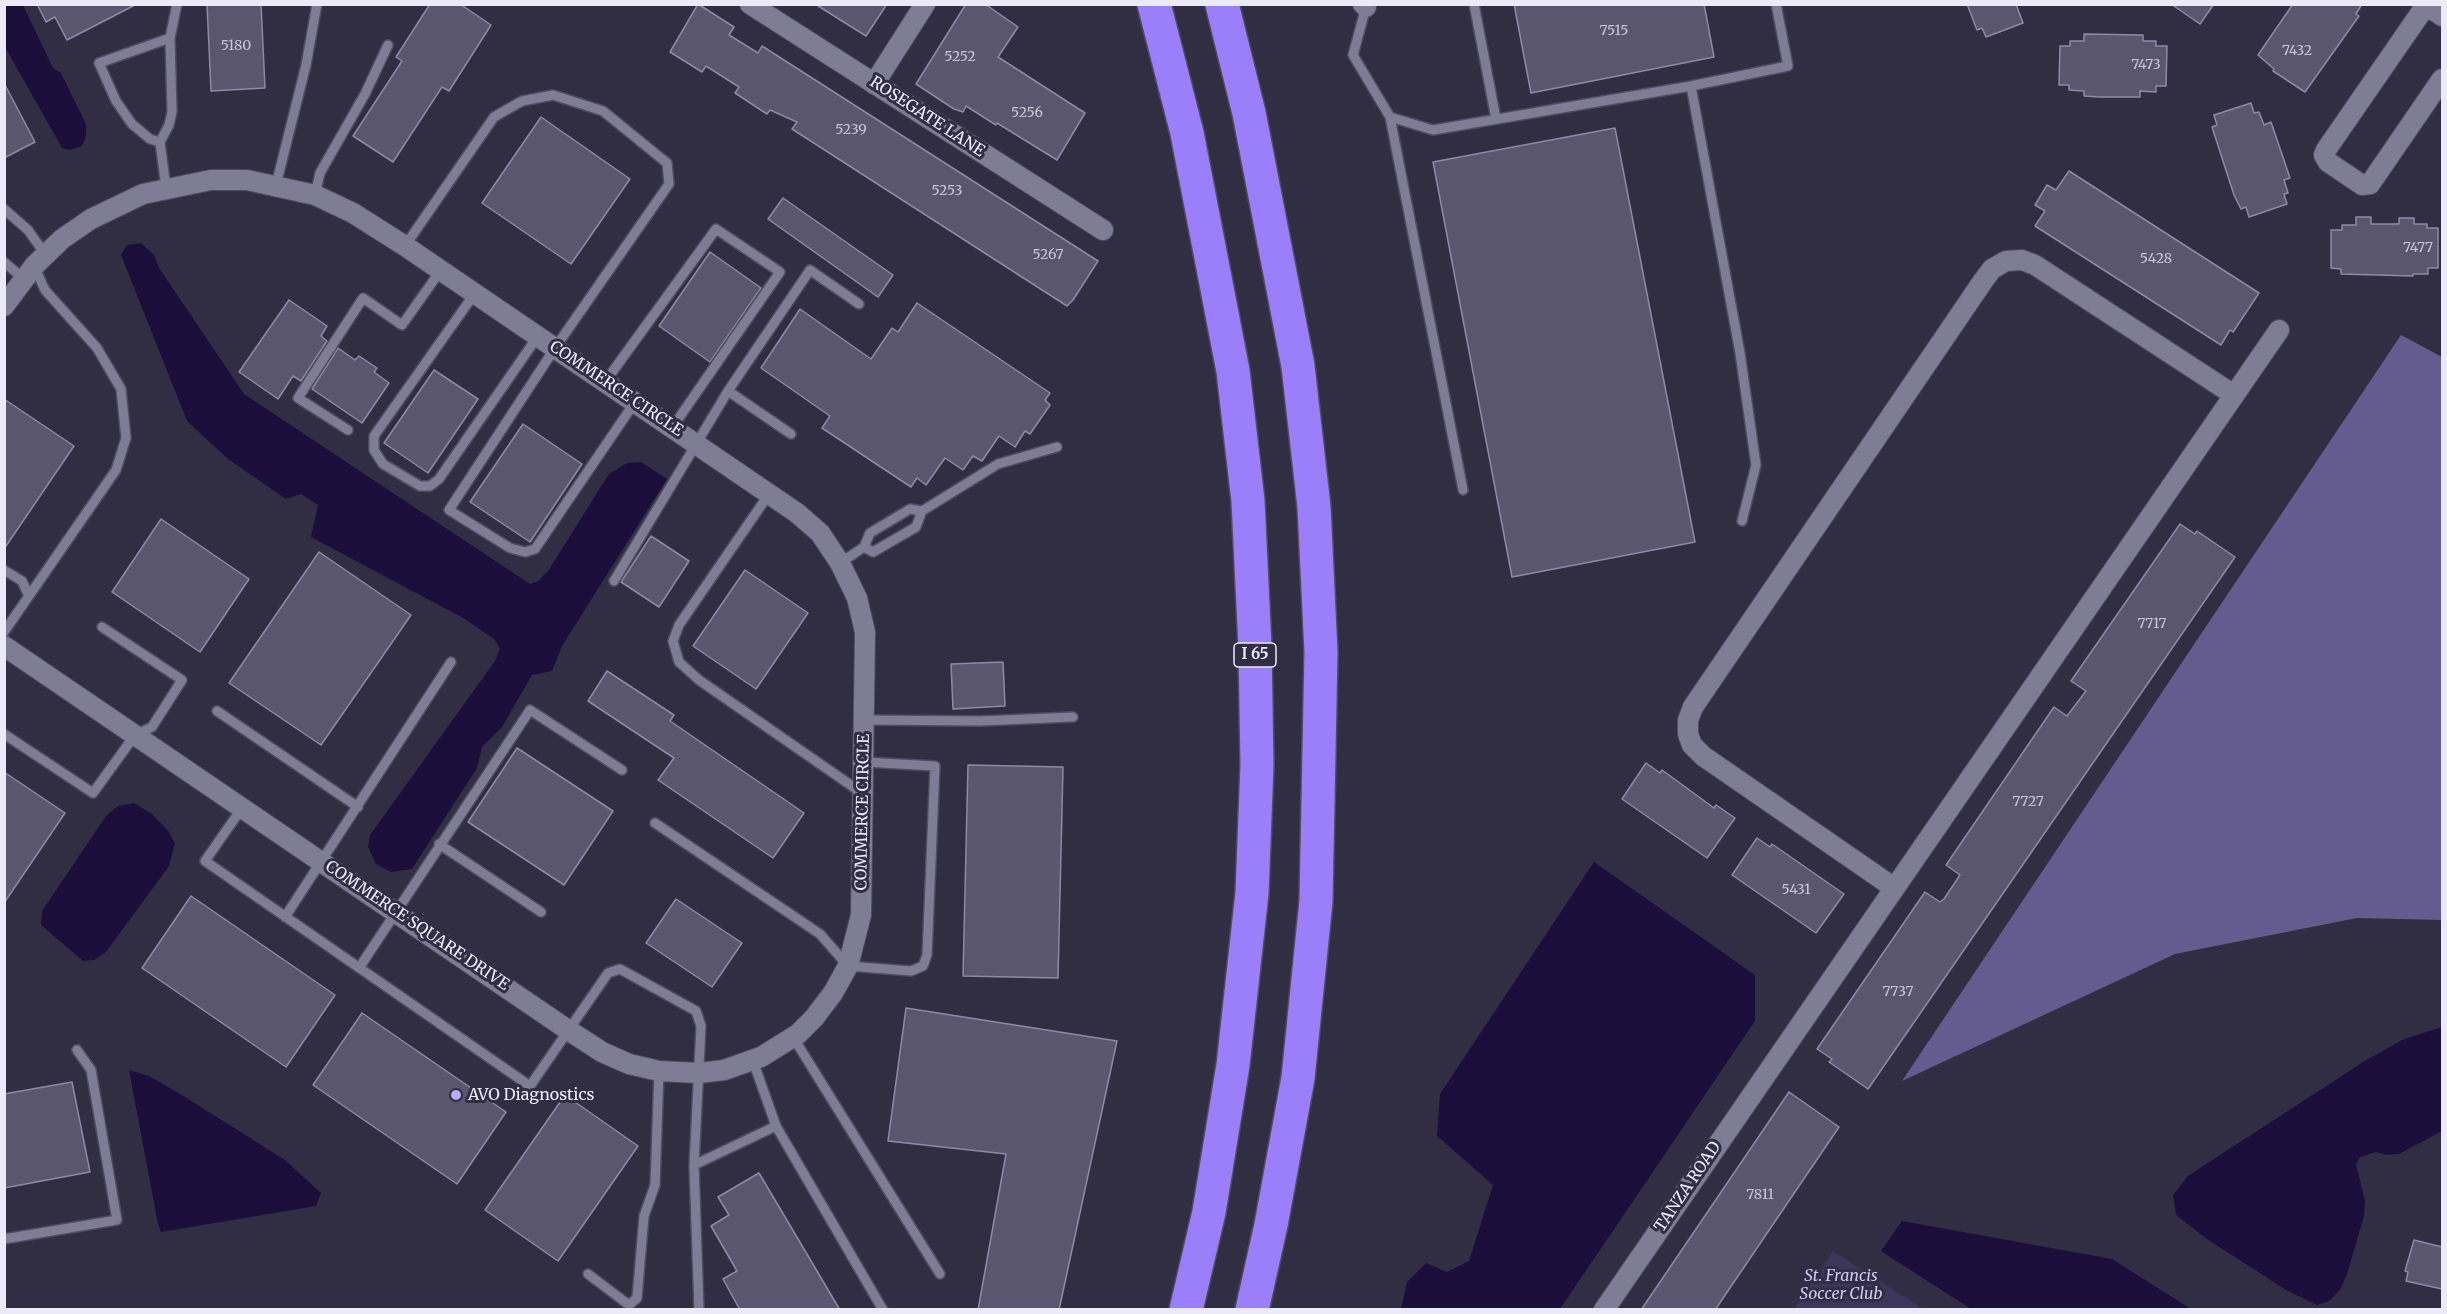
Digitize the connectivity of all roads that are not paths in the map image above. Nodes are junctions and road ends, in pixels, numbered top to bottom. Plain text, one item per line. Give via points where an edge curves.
1 (177, 4) edge
2 (316, 4) edge
3 (750, 4) edge
4 (925, 4) edge
5 (1154, 4) edge
6 (1222, 4) edge
7 (1474, 4) edge
8 (1776, 4) edge
9 (1365, 6) edge
10 (2433, 10) edge
11 (170, 38) junction
12 (388, 45) dead end
13 (2442, 79) edge
14 (874, 84) junction
15 (1691, 86) junction
16 (1390, 117) junction
17 (1496, 119) junction
18 (160, 142) junction
19 (276, 185) junction
20 (166, 188) junction
21 (315, 195) junction
22 (4, 209) edge
23 (1103, 230) dead end
24 (405, 246) junction
25 (4, 262) edge
26 (34, 266) junction
27 (441, 270) junction
28 (475, 293) junction
29 (859, 304) dead end
30 (4, 306) edge
31 (2279, 330) dead end
32 (538, 336) junction
33 (555, 348) junction
34 (605, 382) junction
35 (728, 391) junction
36 (2234, 395) junction
37 (635, 402) junction
38 (672, 428) junction
39 (348, 430) dead end
40 (791, 434) dead end
41 (697, 444) junction
42 (1057, 447) dead end
43 (1463, 490) dead end
44 (769, 494) junction
45 (922, 511) junction
46 (1742, 521) dead end
47 (864, 547) junction
48 (840, 562) junction
49 (4, 570) edge
50 (614, 581) dead end
51 (29, 596) junction
52 (102, 627) dead end
53 (4, 632) edge
54 (4, 646) edge
55 (451, 662) dead end
56 (217, 711) dead end
57 (1073, 717) dead end
58 (865, 720) junction
59 (4, 734) edge
60 (135, 735) junction
61 (864, 762) junction
62 (622, 771) dead end
63 (863, 794) junction
64 (242, 807) junction
65 (358, 807) junction
66 (655, 823) dead end
67 (439, 844) junction
68 (322, 862) junction
69 (1893, 887) junction
70 (396, 912) junction
71 (541, 912) dead end
72 (285, 917) junction
73 (359, 968) junction
74 (844, 975) junction
75 (568, 1030) junction
76 (793, 1037) junction
77 (77, 1050) dead end
78 (753, 1060) junction
79 (659, 1071) junction
80 (699, 1073) junction
81 (776, 1126) junction
82 (694, 1165) junction
83 (4, 1239) edge
84 (588, 1274) dead end
85 (940, 1274) dead end
86 (699, 1310) edge
87 (883, 1310) edge
88 (1186, 1310) edge
89 (1252, 1310) edge
90 (1604, 1310) edge

1 - 11 lane
2 - 19 lane via 306,64
3 - 14 street, ROSEGATE LANE
4 - 14 street
5 - 88 highway, I 65 via 1186,133 1233,371 1248,501 1255,647 1257,765 1252,892 1233,1065 1209,1212
6 - 89 highway via 1249,113 1298,366 1314,507 1321,652 1316,901 1298,1078
7 - 17 lane
8 - 15 lane via 1788,66
9 - 16 lane via 1353,55
10 - 13 street via 2421,11 2326,150 2328,162 2362,185 2370,184
11 - 18 lane via 172,112
11 - 18 lane via 99,63 116,101 132,124
12 - 21 lane via 320,173
14 - 23 street, ROSEGATE LANE
15 - 17 lane
15 - 46 lane via 1756,465
16 - 17 lane via 1433,130
16 - 43 lane
18 - 20 lane
19 - 20 street, COMMERCE CIRCLE via 211,180
19 - 21 street, COMMERCE CIRCLE
20 - 26 street, COMMERCE CIRCLE via 126,201 91,219
21 - 24 street, COMMERCE CIRCLE via 353,213
22 - 26 lane via 28,230
24 - 27 street, COMMERCE CIRCLE
24 - 33 lane via 494,117 522,100 553,95 603,111 667,163 669,184
25 - 26 lane
26 - 30 street, COMMERCE CIRCLE
26 - 51 lane via 45,290 97,348 121,389 126,438 116,470
27 - 28 street, COMMERCE CIRCLE
27 - 39 lane via 402,325 363,298 298,398
28 - 32 street, COMMERCE CIRCLE
28 - 32 lane via 374,436 374,450 383,464 420,486 430,486 439,479
29 - 35 lane via 810,270
31 - 36 street, TANZA ROAD
32 - 33 street, COMMERCE CIRCLE
33 - 34 street, COMMERCE CIRCLE
33 - 37 lane via 449,510 510,548 525,552 535,549
34 - 37 street, COMMERCE CIRCLE
34 - 38 lane via 716,228 780,272
35 - 40 lane
35 - 41 lane
36 - 69 street, TANZA ROAD
36 - 69 street via 2035,265 2022,260 2006,261 1983,281 1693,707 1688,720 1692,745 1703,756
37 - 38 street, COMMERCE CIRCLE
38 - 41 street, COMMERCE CIRCLE
41 - 44 street, COMMERCE CIRCLE
41 - 50 lane
42 - 45 lane via 998,464
44 - 48 street, COMMERCE CIRCLE via 820,533
44 - 63 lane via 679,625 673,641 679,662
45 - 47 lane via 910,509 870,533
45 - 47 lane via 916,527 873,552
47 - 48 lane
48 - 58 street, COMMERCE CIRCLE via 857,598 865,632
49 - 51 lane via 22,582
51 - 53 lane
52 - 60 lane via 182,680 152,727
54 - 60 street, COMMERCE SQUARE DRIVE
55 - 65 lane
56 - 65 lane
57 - 58 lane via 980,722
58 - 61 street, COMMERCE CIRCLE
59 - 60 lane via 93,793
60 - 64 street, COMMERCE SQUARE DRIVE
61 - 63 street, COMMERCE CIRCLE
61 - 74 lane via 934,766 927,955 923,966 911,970
62 - 67 lane via 530,710
63 - 74 street, COMMERCE CIRCLE via 861,915
64 - 68 street, COMMERCE SQUARE DRIVE
64 - 72 lane via 205,861
65 - 68 lane
66 - 74 lane via 820,934
67 - 70 lane
67 - 71 lane
68 - 70 street, COMMERCE SQUARE DRIVE
68 - 72 lane
69 - 90 street, TANZA ROAD
70 - 73 lane
70 - 75 street, COMMERCE SQUARE DRIVE
72 - 73 lane
73 - 75 lane via 530,1086
74 - 76 street, COMMERCE SQUARE DRIVE via 820,1012
75 - 79 street, COMMERCE SQUARE DRIVE via 615,1059
75 - 80 lane via 608,973 620,969 696,1011 701,1026
76 - 78 street, COMMERCE SQUARE DRIVE
76 - 85 lane
77 - 83 lane via 91,1070 117,1220
78 - 80 street, COMMERCE SQUARE DRIVE
78 - 81 lane
79 - 80 street, COMMERCE SQUARE DRIVE
79 - 84 lane via 655,1185 644,1216 637,1298 629,1305
80 - 82 lane
81 - 82 lane
81 - 87 lane
82 - 86 lane

